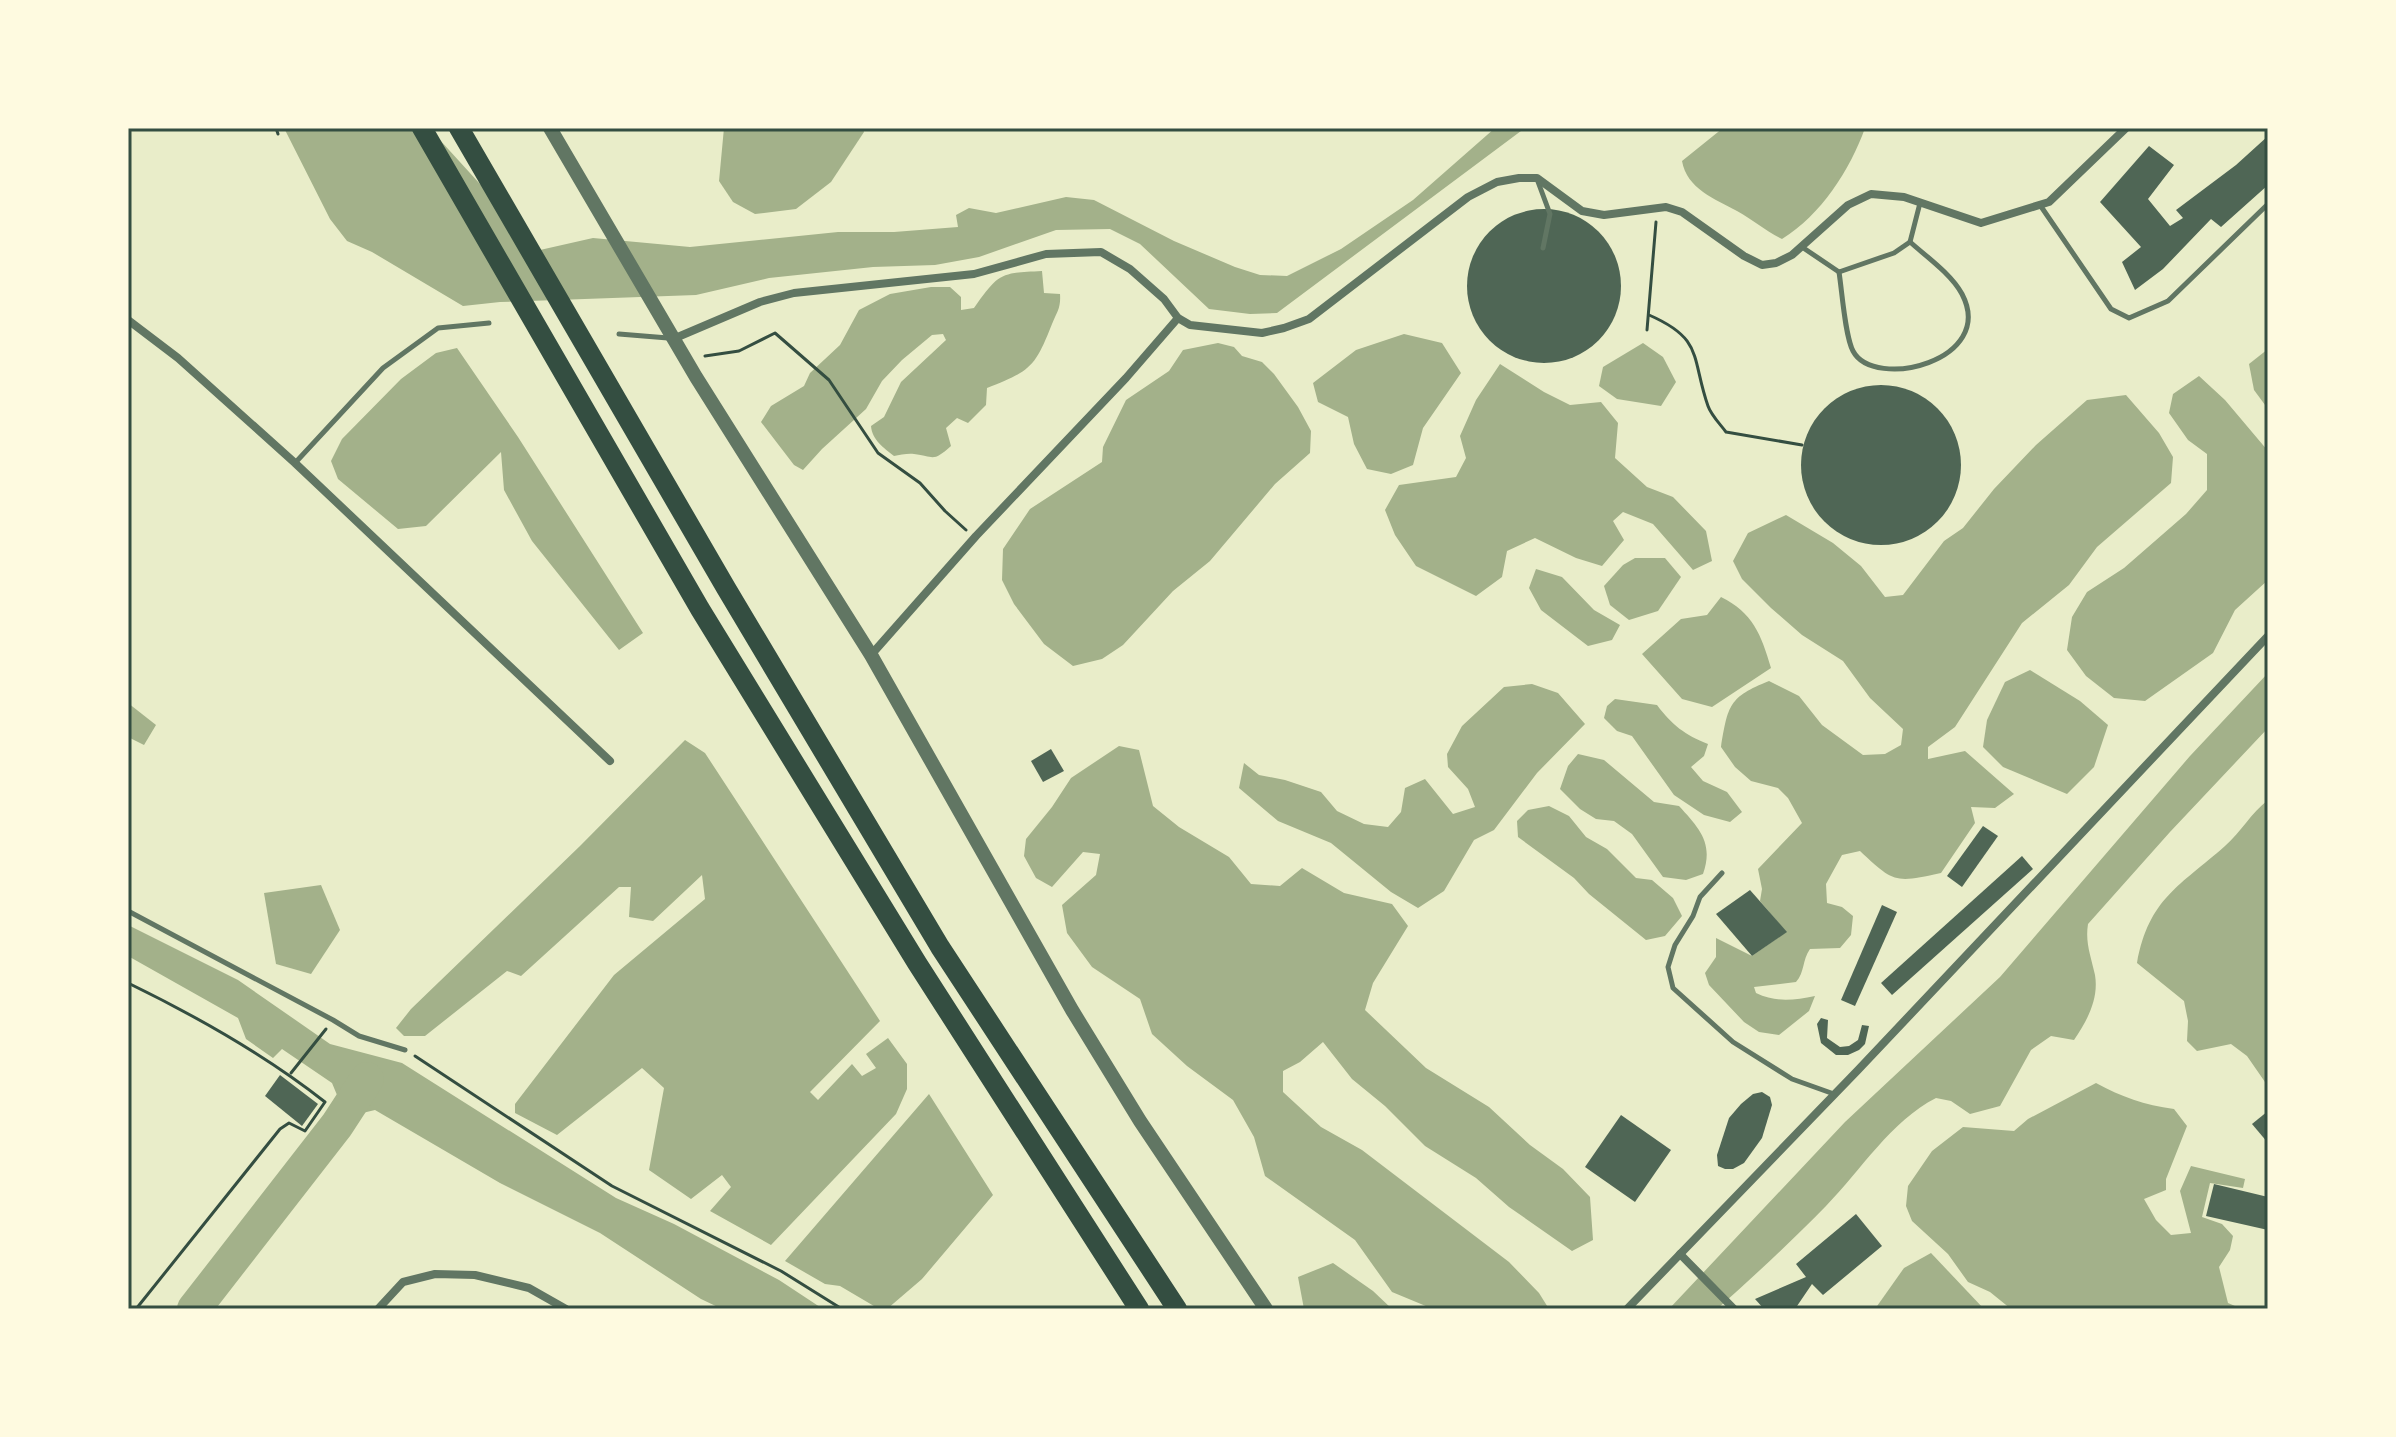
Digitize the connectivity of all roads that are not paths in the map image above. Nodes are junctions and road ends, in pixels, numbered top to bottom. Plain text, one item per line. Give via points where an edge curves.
1 (422, 128) edge
2 (459, 128) edge
3 (550, 128) edge
4 (2126, 128) edge
5 (1537, 178) junction
6 (1920, 203) junction
7 (2040, 204) junction
8 (2268, 204) edge
9 (1910, 242) junction
10 (1802, 247) junction
11 (1543, 248) dead end
12 (1839, 272) junction
13 (1178, 318) junction
14 (128, 320) edge
15 (489, 323) dead end
16 (619, 334) dead end
17 (673, 339) junction
18 (295, 463) junction
19 (2268, 636) edge
20 (871, 655) junction
21 (610, 761) dead end
22 (1722, 873) dead end
23 (128, 911) edge
24 (405, 1050) road end
25 (1835, 1094) junction
26 (1680, 1254) junction
27 (378, 1309) edge
28 (566, 1309) edge
29 (1139, 1309) edge
30 (1177, 1309) edge
31 (1266, 1309) edge
32 (1627, 1309) edge
33 (1734, 1309) edge

1 - 29 highway via 700,609 900,936
2 - 30 highway via 940,947
3 - 17 street
4 - 7 street via 2049,202
5 - 10 street via 1582,211 1604,215 1666,207 1682,212 1762,265
5 - 11 lane via 1550,214
5 - 13 street via 1497,182 1468,197 1309,319 1262,333 1190,325
6 - 7 street via 1981,223
6 - 9 lane
6 - 10 street via 1871,194 1848,205
7 - 8 lane via 2111,309 2129,318 2168,301
9 - 12 lane
9 - 12 lane via 1961,292 1968,312 1966,333 1950,352 1928,364 1902,369 1860,360 1852,349
10 - 12 lane
13 - 17 street via 1130,269 1101,252 1046,254 974,274 794,293
13 - 20 street
14 - 18 street
15 - 18 lane via 438,328 383,368
16 - 17 lane
17 - 20 street
18 - 21 street
19 - 25 street
20 - 31 street via 1072,1010
22 - 25 lane via 1700,897 1675,945 1668,967 1673,988 1733,1042 1792,1079
23 - 24 lane via 359,1036
25 - 26 street
26 - 32 street
26 - 33 street
27 - 28 street via 403,1282 435,1274 475,1275 529,1288

